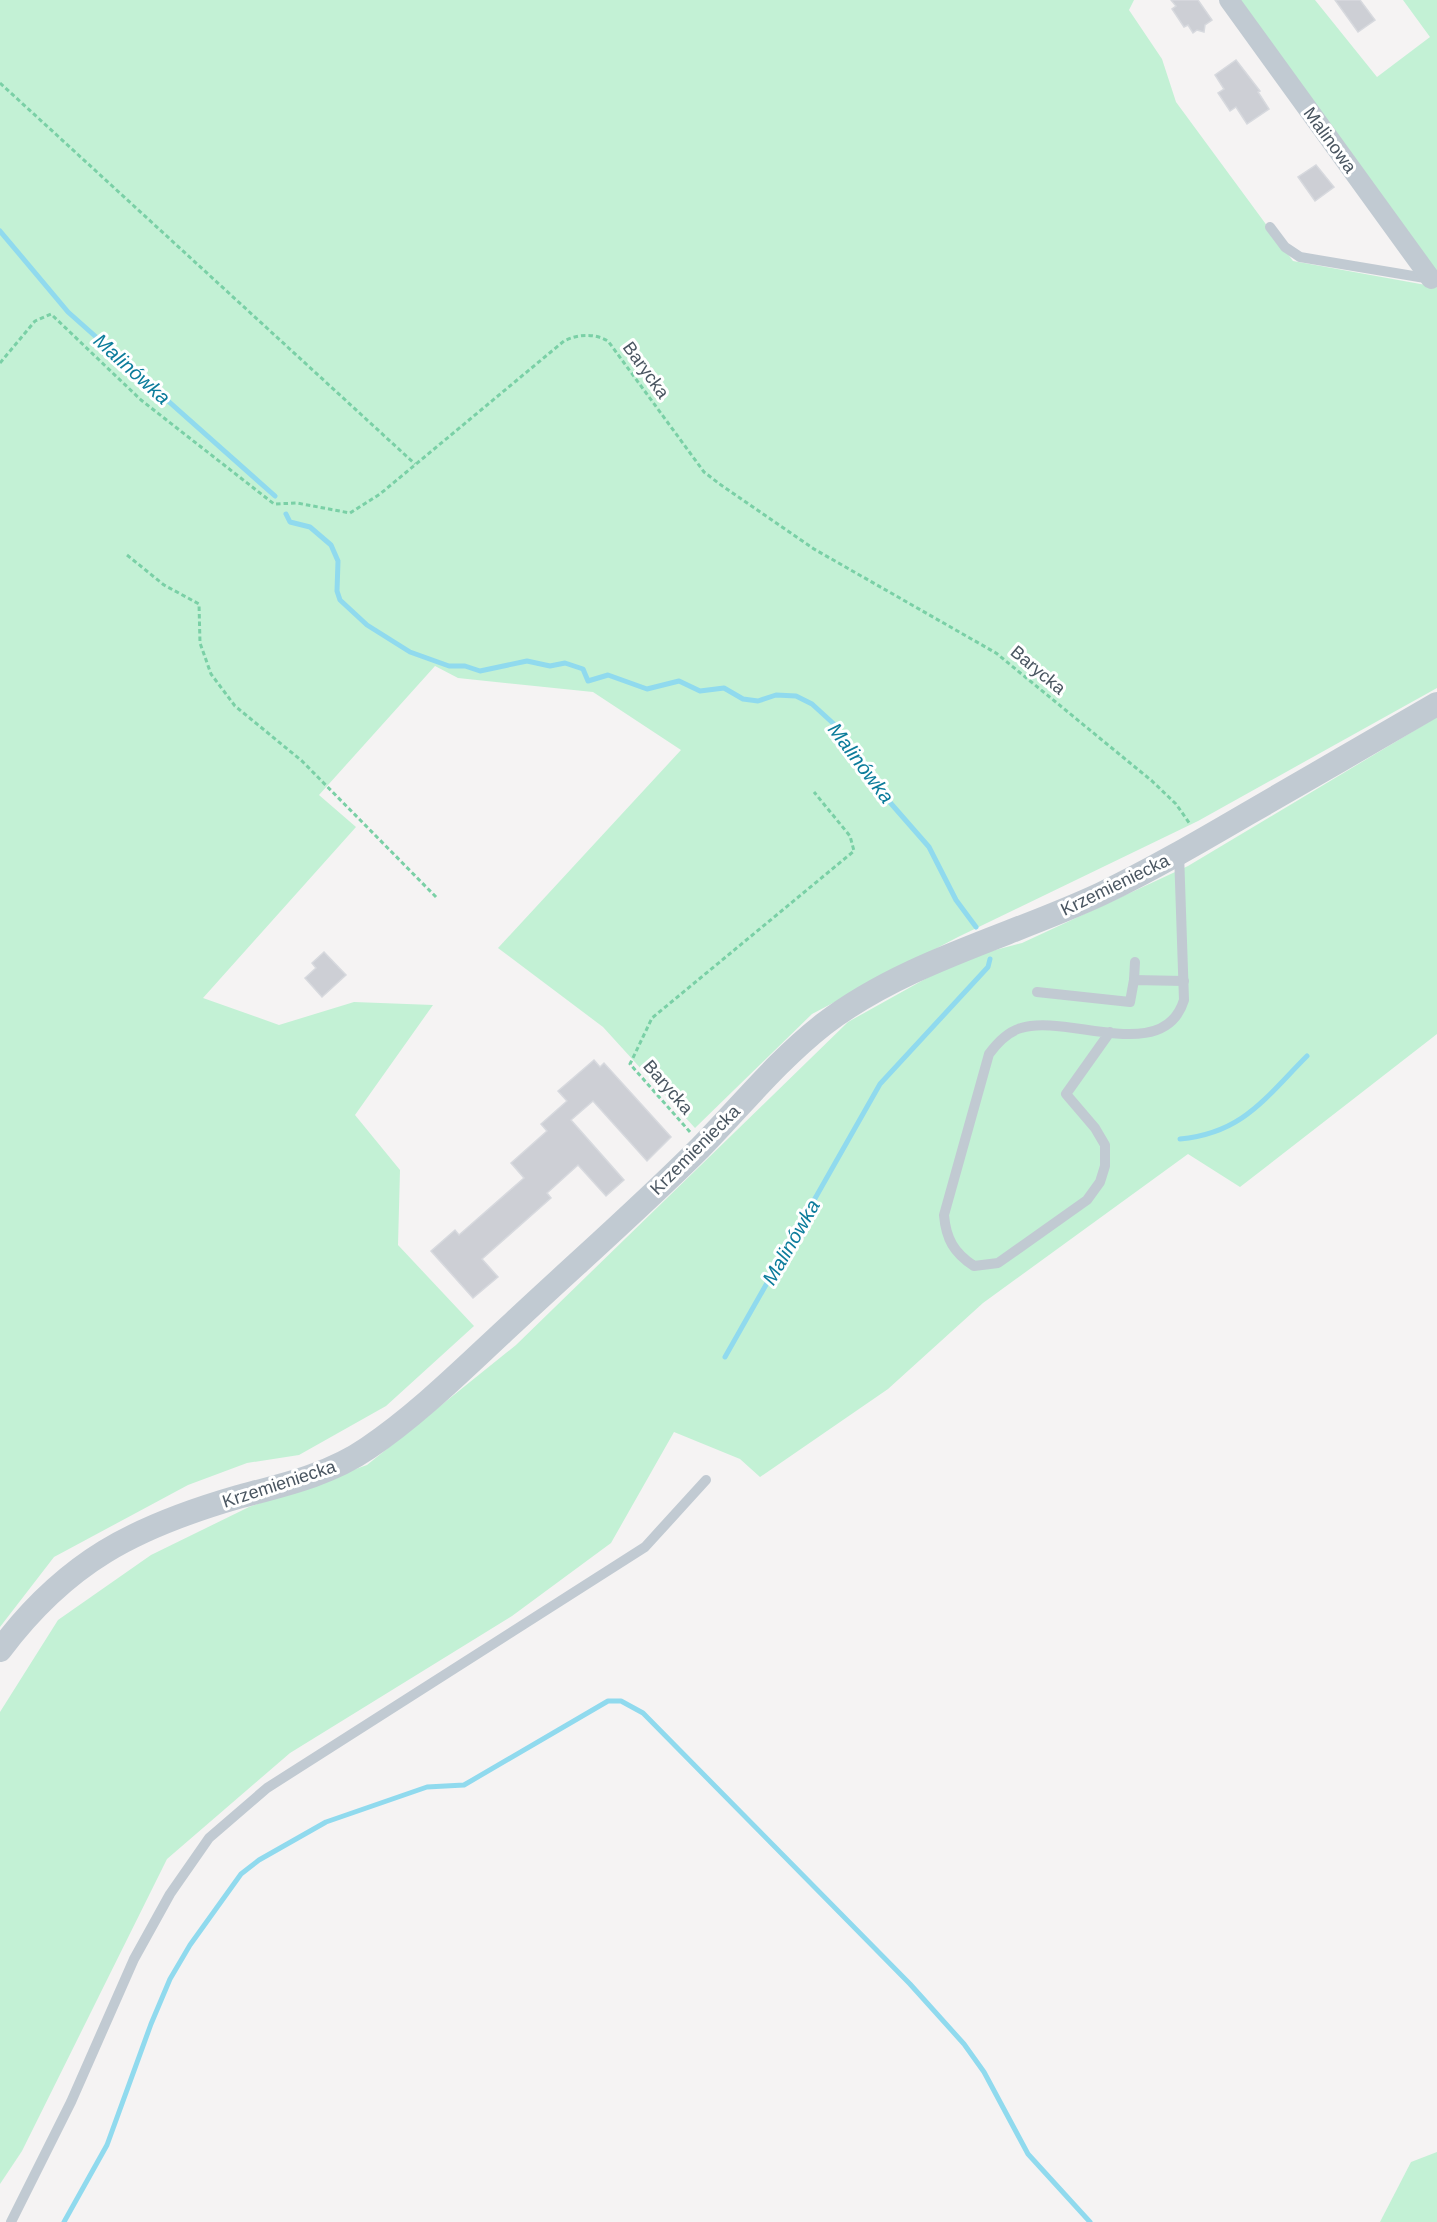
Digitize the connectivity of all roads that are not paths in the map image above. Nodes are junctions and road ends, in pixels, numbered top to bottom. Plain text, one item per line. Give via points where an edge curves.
1 (1229, 0) edge
2 (1270, 227) dead end
3 (1434, 280) edge
4 (1437, 704) edge
5 (1179, 853) junction
6 (1135, 962) dead end
7 (1134, 980) junction
8 (1184, 981) junction
9 (1037, 992) dead end
10 (1110, 1032) junction
11 (706, 1480) dead end
12 (0, 1650) edge
13 (11, 2222) edge

1 - 3 street, Malinowa
2 - 3 lane via 1285,247 1300,257
4 - 5 street, Krzemieniecka
5 - 8 lane
5 - 12 street, Krzemieniecka via 1100,894 929,965 852,1005 794,1050 702,1145 431,1397 378,1441 325,1472 181,1515 128,1536 53,1589
6 - 7 lane
7 - 8 lane
7 - 9 lane via 1130,1002
8 - 10 lane via 1181,1010 1161,1028 1147,1035
10 - 10 lane via 1032,1026 1008,1034 989,1054 944,1215 946,1235 958,1256 974,1266 998,1263 1087,1200 1100,1182 1105,1145 1066,1094
11 - 13 lane via 645,1547 267,1788 209,1838 170,1894 134,1959 71,2102

